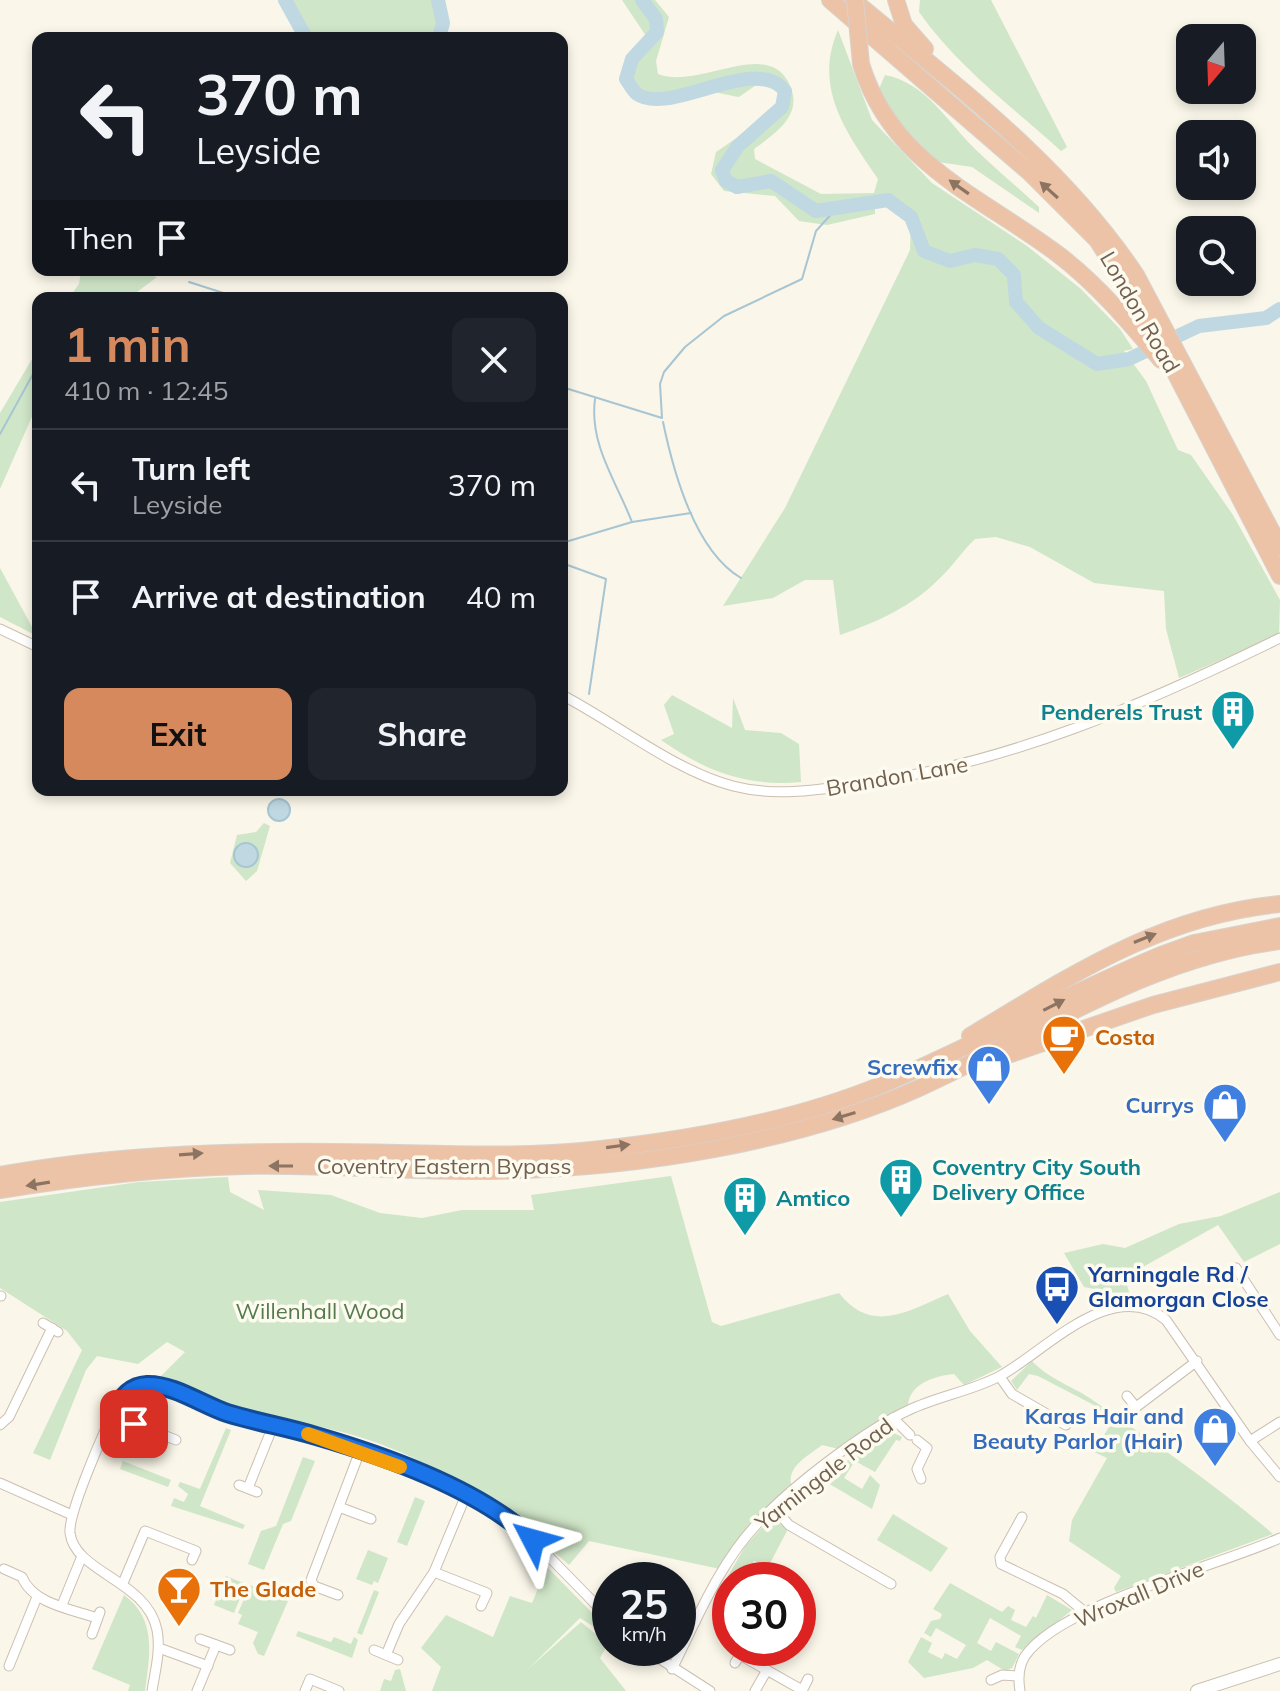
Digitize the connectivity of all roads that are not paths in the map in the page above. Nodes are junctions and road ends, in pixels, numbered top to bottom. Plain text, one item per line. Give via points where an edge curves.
1 (830, 0) edge
2 (854, 0) edge
3 (896, 0) edge
4 (991, 115) junction
5 (1152, 316) junction
6 (1177, 371) junction
7 (1280, 547) edge
8 (1280, 576) edge
9 (0, 629) edge
10 (1280, 638) edge
11 (32, 644) edge
12 (568, 698) edge
13 (1280, 904) edge
14 (1280, 926) edge
15 (1280, 941) edge
16 (1280, 972) edge
17 (907, 1073) junction
18 (917, 1089) junction
19 (0, 1175) edge
20 (0, 1190) edge
21 (1236, 1268) dead end
22 (51, 1327) dead end
23 (1280, 1335) edge
24 (1197, 1361) junction
25 (1000, 1377) junction
26 (1127, 1396) dead end
27 (1136, 1407) junction
28 (1127, 1414) dead end
29 (113, 1415) junction
30 (893, 1418) junction
31 (1280, 1422) edge
32 (1066, 1425) dead end
33 (273, 1426) junction
34 (0, 1429) edge
35 (176, 1440) dead end
36 (1250, 1441) junction
37 (360, 1451) junction
38 (1280, 1477) edge
39 (921, 1479) dead end
40 (0, 1483) edge
41 (248, 1489) dead end
42 (466, 1495) junction
43 (339, 1507) junction
44 (774, 1508) junction
45 (72, 1515) junction
46 (1022, 1517) dead end
47 (371, 1519) dead end
48 (1280, 1538) edge
49 (82, 1556) junction
50 (192, 1560) dead end
51 (4, 1569) dead end
52 (434, 1572) junction
53 (123, 1583) junction
54 (891, 1584) dead end
55 (338, 1595) dead end
56 (37, 1597) junction
57 (592, 1601) edge
58 (62, 1605) junction
59 (481, 1606) dead end
60 (1086, 1613) junction
61 (696, 1620) edge
62 (92, 1634) dead end
63 (200, 1639) dead end
64 (216, 1645) junction
65 (159, 1648) junction
66 (230, 1650) dead end
67 (374, 1650) dead end
68 (386, 1655) junction
69 (398, 1660) dead end
70 (1280, 1664) edge
71 (9, 1666) dead end
72 (208, 1666) junction
73 (668, 1666) edge
74 (673, 1666) edge
75 (760, 1666) edge
76 (672, 1669) junction
77 (767, 1670) junction
78 (1018, 1676) junction
79 (808, 1679) dead end
80 (991, 1680) dead end
81 (1200, 1690) edge
82 (152, 1691) edge
83 (197, 1691) edge
84 (305, 1691) edge
85 (339, 1691) edge
86 (710, 1691) edge
87 (755, 1691) edge
88 (802, 1691) edge
89 (1020, 1691) edge

5 -> 1 highway, London Road via 1070,208
2 - 4 highway, London Road
6 -> 2 highway, bridge via 1059,255 917,155 876,104 861,64
3 - 4 highway via 910,34
4 - 5 highway, London Road via 1081,200 1116,245
5 - 6 highway, London Road
6 - 7 highway, London Road
6 - 8 highway, London Road
9 - 11 street
10 - 12 street, Brandon Lane via 1121,712 973,764 803,791 753,791 706,777
17 -> 13 highway via 1126,945 1217,915
17 -> 14 highway, Coventry Eastern Bypass via 1161,955
15 - 18 highway, Coventry Eastern Bypass via 1174,967
16 - 18 highway via 1124,1014
19 -> 17 highway, Coventry Eastern Bypass via 202,1153 591,1150 782,1116
18 -> 20 highway, Coventry Eastern Bypass via 800,1129 716,1149 625,1162 470,1171 246,1166 132,1172
21 - 23 street
22 - 34 street
24 - 25 street, Yarningale Road via 1158,1313 1130,1308 1093,1316 1063,1331
24 - 27 street
24 - 36 street, Yarningale Road
25 - 30 street, Yarningale Road
25 - 32 street via 1012,1394
26 - 27 street
27 - 28 street
29 - 33 street via 122,1397 147,1385
29 - 35 street
29 - 45 street
30 - 39 street via 927,1448 917,1469
30 - 44 street, Yarningale Road
31 - 36 street
33 - 37 street
33 - 41 street
36 - 38 street, Yarningale Road
37 - 42 street
37 - 43 street
40 - 45 street
42 - 52 street
42 - 57 street via 522,1529
43 - 47 street
43 - 55 street via 311,1580
44 - 54 street via 789,1525
44 - 61 street, Yarningale Road via 749,1533
45 - 49 street via 70,1535
46 - 60 street via 1001,1564 1071,1598
48 - 60 street, Wroxall Drive
49 - 53 street
49 - 58 street
50 - 53 street via 196,1551 145,1531
51 - 56 street via 22,1577
52 - 59 street via 487,1593
52 - 68 street via 399,1624
53 - 65 street via 149,1610
56 - 58 street
56 - 71 street
58 - 62 street via 99,1615
60 - 78 street, Wroxall Drive via 1033,1647
63 - 64 street
64 - 66 street
64 - 72 street
65 - 72 street
65 - 82 street
67 - 68 street
68 - 69 street
70 - 81 street
72 - 83 street
73 - 76 street
74 - 76 street, Yarningale Road
75 - 77 street
76 - 86 street
77 - 87 street
77 - 88 street
78 - 80 street
78 - 89 street
79 - 88 street
84 - 85 street via 310,1679

